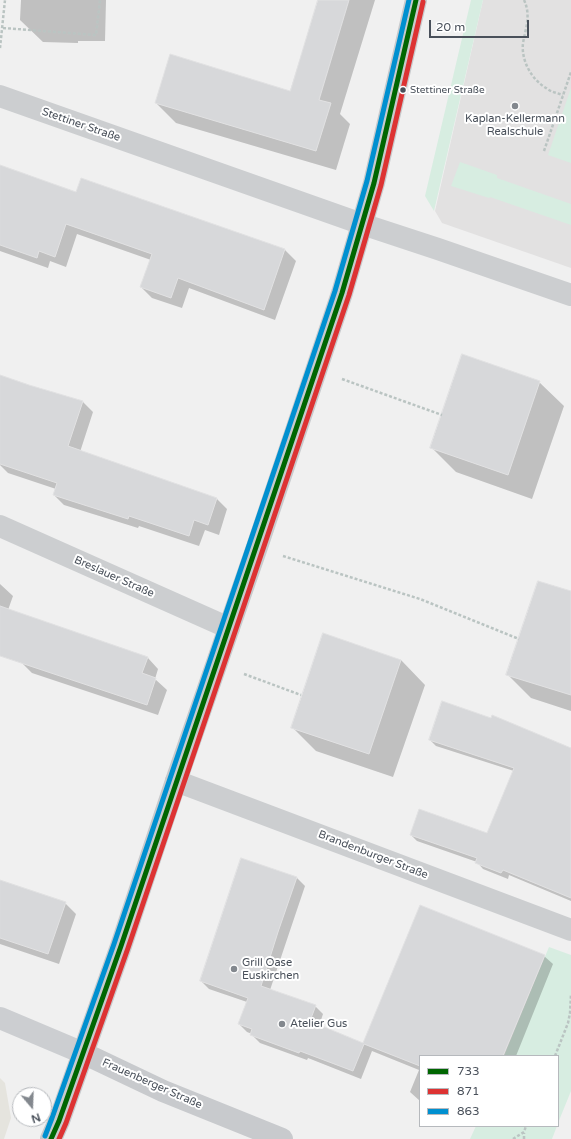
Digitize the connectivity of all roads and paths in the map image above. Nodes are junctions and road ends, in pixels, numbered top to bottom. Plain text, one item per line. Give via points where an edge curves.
1 (5, 0) edge
2 (100, 0) edge
3 (416, 0) edge
4 (524, 0) edge
5 (3, 28) junction
6 (0, 48) edge
7 (571, 72) edge
8 (563, 95) junction
9 (0, 96) edge
10 (544, 151) dead end
11 (362, 224) junction
12 (571, 295) edge
13 (316, 370) junction
14 (442, 415) dead end
15 (0, 526) edge
16 (257, 547) junction
17 (229, 628) junction
18 (519, 639) dead end
19 (215, 665) junction
20 (301, 695) dead end
21 (176, 781) junction
22 (571, 930) edge
23 (571, 994) edge
24 (0, 1018) edge
25 (82, 1053) junction
26 (555, 1055) edge
27 (526, 1127) edge
28 (524, 1132) junction
29 (51, 1139) edge
30 (282, 1139) edge
31 (513, 1139) edge
32 (524, 1139) edge

1 - 5 path
2 - 5 path via 96,35
3 - 11 main road via 382,151
4 - 8 path via 528,19 523,51 528,68 541,85
5 - 6 path
7 - 8 path
8 - 10 path
9 - 11 street, Stettiner Straße
11 - 12 street, Stettiner Straße
11 - 13 main road
13 - 14 path
13 - 16 main road
15 - 17 street, Breslauer Straße
16 - 17 main road
16 - 18 path via 420,599
17 - 19 main road
19 - 20 path
19 - 21 main road
21 - 22 street, Brandenburger Straße
21 - 25 main road
23 - 26 path via 568,1024
24 - 25 street, Frauenberger Straße
25 - 29 main road
25 - 30 main road, Frauenberger Straße via 163,1091
27 - 28 path
28 - 31 path
28 - 32 path

